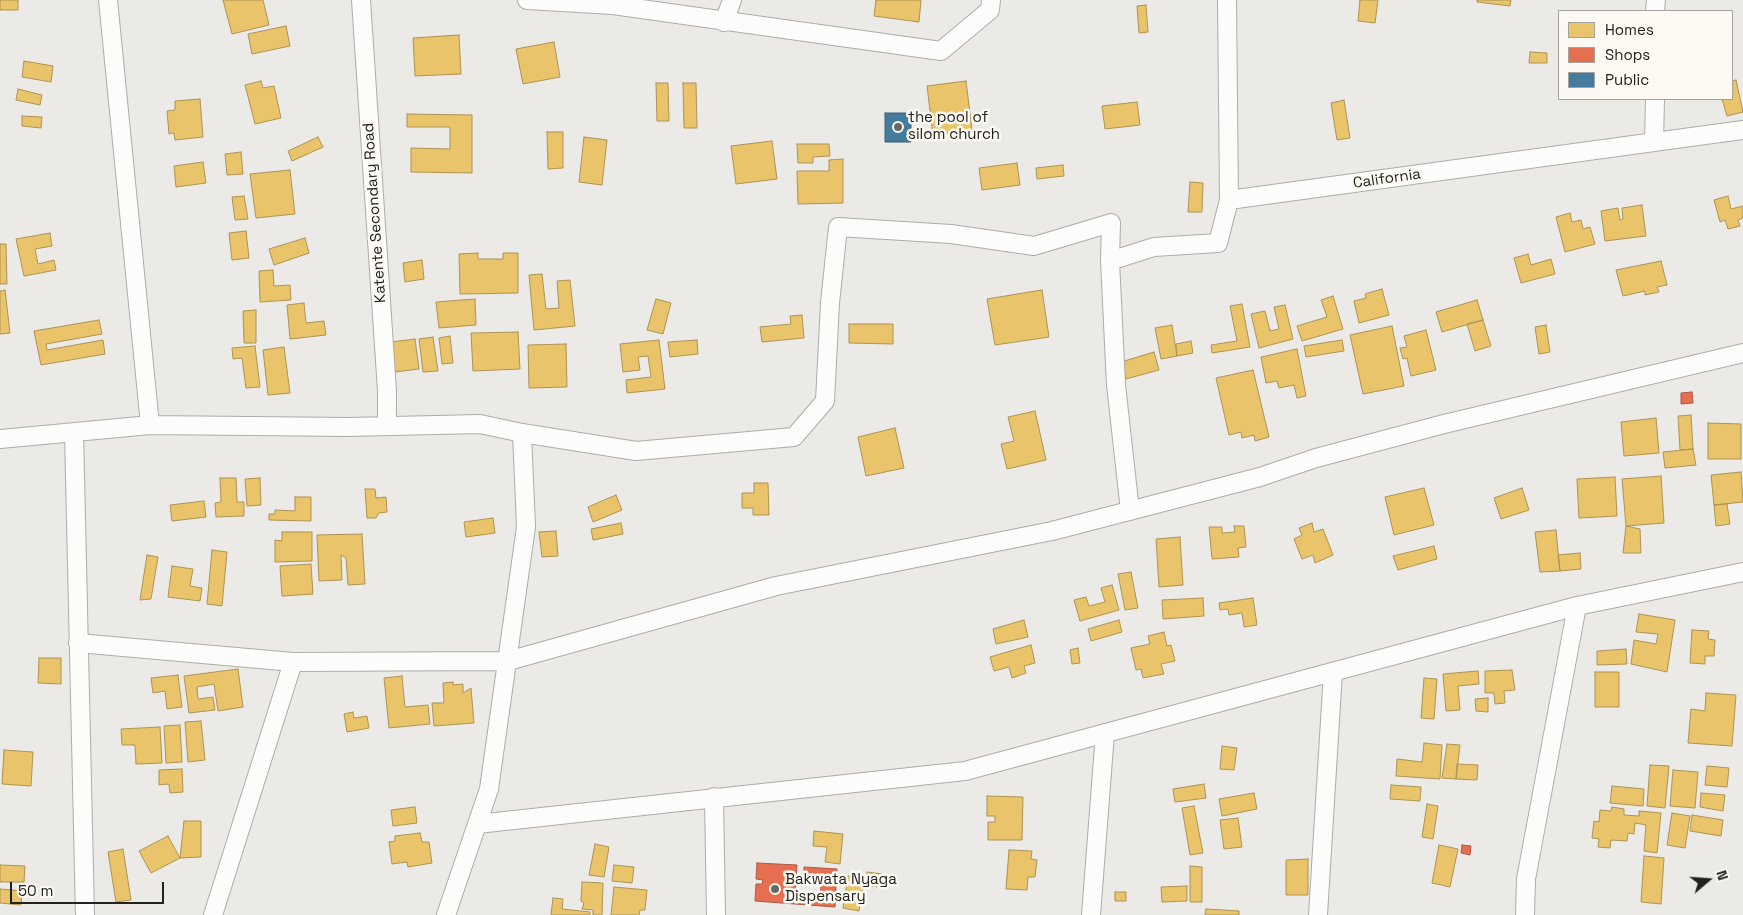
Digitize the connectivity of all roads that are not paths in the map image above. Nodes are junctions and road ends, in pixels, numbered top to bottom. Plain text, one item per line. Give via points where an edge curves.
1 (108, 0) edge
2 (361, 0) edge
3 (527, 0) edge
4 (732, 0) edge
5 (991, 0) edge
6 (1227, 0) edge
7 (724, 22) junction
8 (1654, 100) edge
9 (1743, 130) edge
10 (1654, 142) junction
11 (1229, 200) junction
12 (1110, 261) junction
13 (1743, 353) edge
14 (150, 425) junction
15 (387, 426) junction
16 (74, 432) junction
17 (522, 433) junction
18 (0, 439) edge
19 (1130, 511) junction
20 (1743, 572) edge
21 (1577, 606) junction
22 (78, 643) junction
23 (508, 661) junction
24 (293, 662) junction
25 (1333, 672) junction
26 (1106, 733) junction
27 (714, 797) junction
28 (477, 824) junction
29 (85, 915) edge
30 (213, 915) edge
31 (446, 915) edge
32 (716, 915) edge
33 (1091, 915) edge
34 (1318, 915) edge
35 (1525, 915) edge

1 - 14 street
2 - 15 street, Katente Secondary Road
3 - 7 street via 613,6
4 - 7 street
5 - 7 street via 990,10 941,51
6 - 11 street
8 - 10 street
9 - 10 street, California
10 - 11 street, California
11 - 12 street via 1218,243 1154,246
12 - 17 street via 1111,223 1034,246 951,234 838,227 825,401 794,437 636,451
12 - 19 street via 1116,385
13 - 19 street via 1444,424 1316,458 1260,478
14 - 15 street
14 - 16 street
15 - 17 street via 480,424
16 - 18 street
16 - 22 street
17 - 23 street via 526,527
19 - 23 street via 1052,531 776,586
20 - 21 street
21 - 25 street
21 - 35 street via 1526,879
22 - 24 street
22 - 29 street
23 - 24 street
23 - 28 street via 490,789
24 - 30 street
25 - 26 street
25 - 34 street
26 - 27 street via 965,771
26 - 33 street
27 - 28 street
27 - 32 street
28 - 31 street

